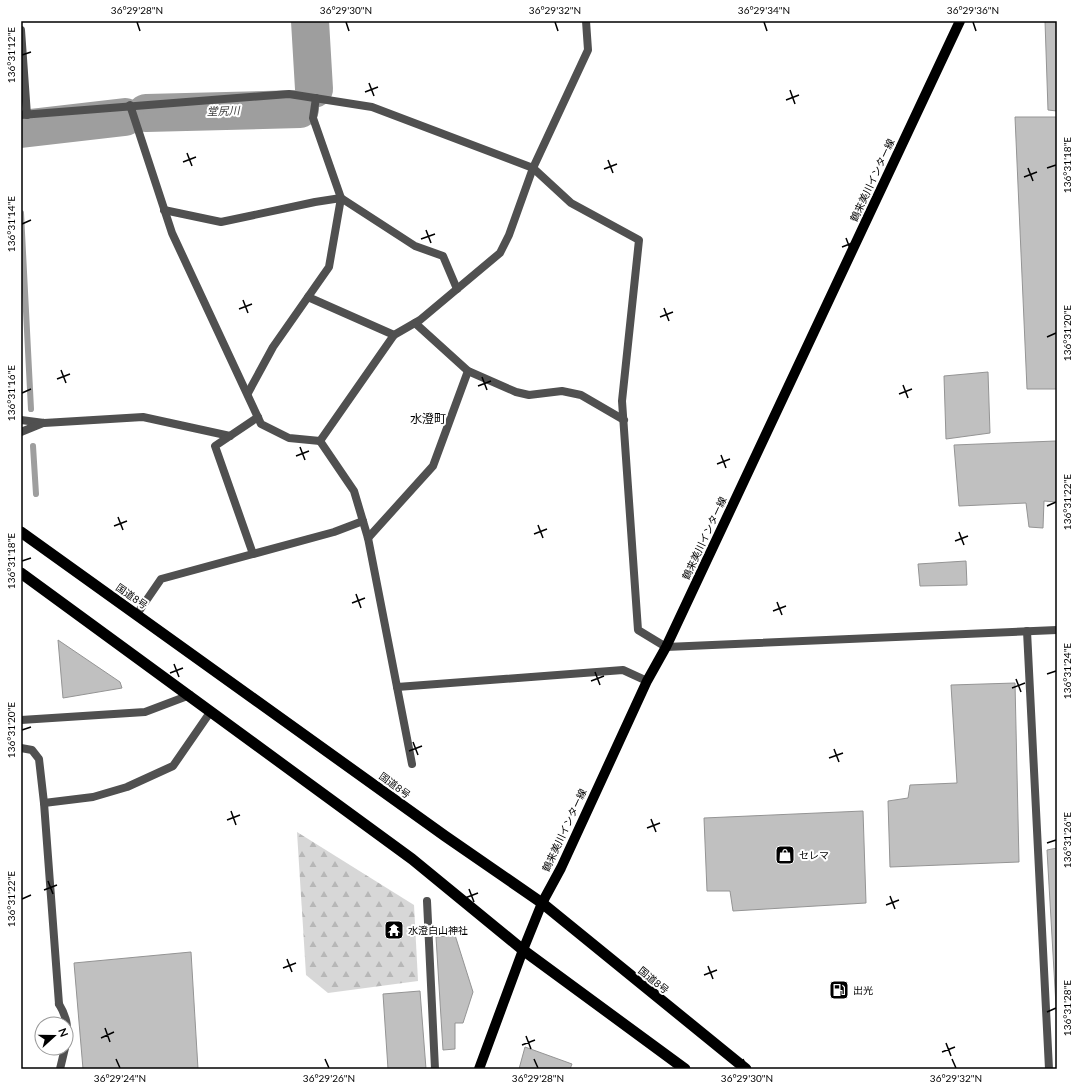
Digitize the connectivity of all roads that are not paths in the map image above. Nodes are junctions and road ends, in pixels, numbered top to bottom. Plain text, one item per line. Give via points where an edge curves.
1 (586, 21) edge
2 (960, 21) edge
3 (21, 30) edge
4 (316, 98) junction
5 (130, 105) junction
6 (24, 115) edge
7 (533, 168) junction
8 (342, 198) junction
9 (164, 210) junction
10 (457, 289) junction
11 (308, 297) junction
12 (415, 323) junction
13 (394, 335) junction
14 (468, 371) junction
15 (248, 394) junction
16 (258, 417) junction
17 (21, 420) edge
18 (624, 420) junction
19 (44, 423) junction
20 (21, 432) edge
21 (230, 436) junction
22 (320, 441) junction
23 (363, 521) junction
24 (21, 532) edge
25 (368, 538) junction
26 (253, 554) junction
27 (21, 573) edge
28 (137, 614) junction
29 (1057, 630) edge
30 (1027, 632) junction
31 (666, 647) junction
32 (647, 681) junction
33 (397, 687) junction
34 (190, 695) junction
35 (211, 711) junction
36 (21, 720) edge
37 (21, 748) edge
38 (412, 764) dead end
39 (44, 802) junction
40 (427, 901) dead end
41 (542, 903) junction
42 (522, 950) junction
43 (65, 1016) edge
44 (1048, 1046) junction
45 (1057, 1046) edge
46 (63, 1056) edge
47 (60, 1069) edge
48 (435, 1069) edge
49 (479, 1069) edge
50 (685, 1069) edge
51 (746, 1069) edge
52 (1049, 1069) edge

1 - 7 street via 588,50
2 - 31 main road, 鶴来美川インター線
3 - 6 street
4 - 5 street via 289,94
4 - 7 street via 372,107
4 - 8 street via 313,118
5 - 6 street
5 - 9 street
7 - 10 street via 500,253
7 - 18 street via 571,203 639,240 622,401
8 - 9 street via 221,222
8 - 10 street via 415,246 443,256
8 - 11 street via 329,267
9 - 15 street via 172,233
10 - 12 street
11 - 13 street
11 - 15 street via 273,347
12 - 13 street
12 - 14 street
13 - 22 street
14 - 18 street via 529,395 562,391 581,395
14 - 25 street via 433,466
15 - 16 street
16 - 21 street
16 - 22 street via 261,424 289,438
17 - 19 street
18 - 31 street via 638,630
19 - 20 street
19 - 21 street via 143,417
21 - 26 street via 214,446
22 - 23 street via 354,490
23 - 25 street
23 - 26 street via 334,532
24 - 28 highway, 国道8号
25 - 33 street
26 - 28 street via 161,579
27 - 34 highway
28 - 41 highway, 国道8号
29 - 30 street
30 - 31 street
30 - 44 street
31 - 32 main road, 鶴来美川インター線
32 - 33 street via 623,670
32 - 41 main road, 鶴来美川インター線
33 - 38 street
34 - 35 highway
34 - 36 street via 145,712
35 - 39 street via 173,766 127,787 93,797
35 - 42 highway via 412,859
37 - 39 street via 32,750 39,759
39 - 43 street via 59,1004
40 - 48 street
41 - 42 main road, 鶴来美川インター線
41 - 51 highway, 国道8号
42 - 49 main road, 鶴来美川インター線
42 - 50 highway
44 - 45 street
44 - 52 street
46 - 47 street

